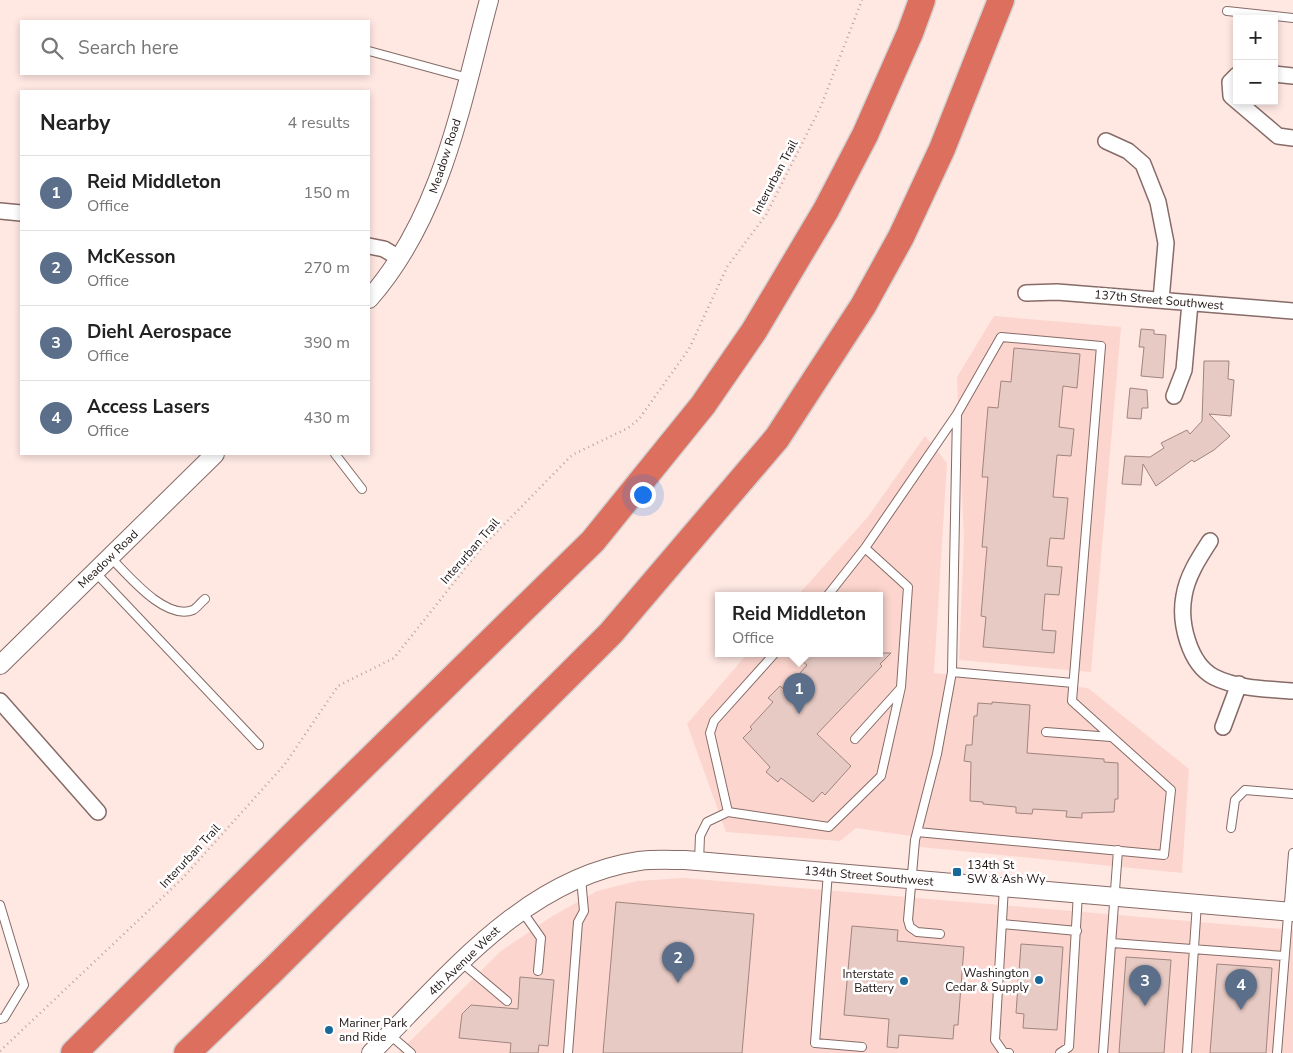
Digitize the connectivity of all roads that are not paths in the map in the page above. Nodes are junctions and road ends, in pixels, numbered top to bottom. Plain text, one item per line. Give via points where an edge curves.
1 (489, 0) edge
2 (922, 0) edge
3 (1000, 0) edge
4 (1227, 12) dead end
5 (1293, 18) edge
6 (370, 51) edge
7 (1278, 74) edge
8 (1293, 76) edge
9 (468, 78) junction
10 (1233, 79) edge
11 (1233, 98) edge
12 (1242, 105) edge
13 (1293, 138) edge
14 (1106, 141) dead end
15 (0, 211) edge
16 (20, 212) edge
17 (370, 246) edge
18 (399, 258) junction
19 (1026, 293) dead end
20 (370, 298) edge
21 (1161, 300) junction
22 (1190, 303) junction
23 (1293, 311) edge
24 (1174, 396) dead end
25 (957, 414) junction
26 (215, 455) edge
27 (336, 455) edge
28 (362, 489) dead end
29 (1210, 541) dead end
30 (865, 548) junction
31 (110, 557) junction
32 (95, 572) junction
33 (830, 592) edge
34 (205, 599) dead end
35 (772, 657) edge
36 (0, 665) edge
37 (952, 672) junction
38 (1073, 683) junction
39 (1239, 684) junction
40 (901, 687) junction
41 (1293, 692) edge
42 (0, 701) edge
43 (1223, 727) dead end
44 (1046, 732) dead end
45 (1111, 737) junction
46 (855, 739) dead end
47 (259, 745) dead end
48 (1293, 794) edge
49 (98, 812) dead end
50 (728, 812) junction
51 (1231, 828) dead end
52 (917, 832) junction
53 (1118, 850) junction
54 (1293, 852) edge
55 (699, 861) junction
56 (828, 872) junction
57 (589, 875) junction
58 (911, 879) junction
59 (1004, 887) junction
60 (1078, 893) junction
61 (1115, 896) junction
62 (1197, 904) junction
63 (0, 905) edge
64 (522, 910) junction
65 (1290, 912) edge
66 (1002, 924) junction
67 (1077, 930) junction
68 (940, 934) dead end
69 (1112, 942) junction
70 (1194, 949) junction
71 (1284, 956) junction
72 (462, 963) junction
73 (538, 971) dead end
74 (272, 972) junction
75 (507, 1001) dead end
76 (0, 1019) edge
77 (390, 1035) junction
78 (862, 1047) dead end
79 (74, 1053) edge
80 (187, 1053) edge
81 (198, 1053) edge
82 (371, 1053) edge
83 (411, 1053) edge
84 (568, 1053) edge
85 (1009, 1053) edge
86 (1060, 1053) edge
87 (1103, 1053) edge
88 (1187, 1053) edge
89 (1277, 1053) edge

1 - 9 street, Meadow Road
2 - 79 highway via 865,134 826,210 754,331 703,405 593,541
3 - 74 highway via 942,149 900,237 863,306 777,438 610,633
4 - 5 lane
6 - 9 lane
7 - 8 street
9 - 18 street, Meadow Road via 438,183
10 - 11 street via 1230,82
12 - 13 street via 1278,136
14 - 21 street via 1128,151 1143,164 1158,202 1166,243
15 - 16 street
17 - 18 street via 384,249
18 - 20 street, Meadow Road
19 - 21 street, 137th Street Southwest via 1058,292
21 - 22 street, 137th Street Southwest
22 - 23 street, 137th Street Southwest
22 - 24 street via 1184,370
25 - 30 lane
25 - 37 lane
25 - 38 lane via 1001,337 1101,346
26 - 31 street, Meadow Road
27 - 28 lane
29 - 39 street via 1194,567 1184,596 1185,633 1196,662 1214,677
30 - 33 lane
30 - 40 lane via 908,587
31 - 32 street, Meadow Road
31 - 34 lane via 159,603 175,612 194,610
32 - 36 street, Meadow Road
32 - 47 lane
35 - 50 lane via 714,721 710,733
37 - 38 lane
37 - 52 lane via 937,754
38 - 45 lane via 1072,702
39 - 41 street
39 - 43 street
40 - 46 lane
40 - 50 lane via 881,776 829,827
42 - 49 street
44 - 45 lane
45 - 53 lane via 1171,790 1164,854
48 - 51 lane via 1245,790 1235,800
50 - 55 lane via 707,822 700,836
52 - 53 lane
52 - 58 lane
53 - 61 lane
54 - 65 lane
55 - 56 street, 134th Street Southwest
55 - 57 street, 134th Street Southwest via 639,861
56 - 58 street, 134th Street Southwest
56 - 78 lane via 815,1043
57 - 64 street, 4th Avenue West
57 - 84 lane via 584,911 578,922
58 - 59 street, 134th Street Southwest
58 - 68 lane via 910,927 917,932
59 - 60 street, 134th Street Southwest
59 - 66 lane
60 - 61 street, 134th Street Southwest
60 - 67 lane
61 - 62 street, 134th Street Southwest
61 - 69 lane
62 - 65 street, 134th Street Southwest
62 - 70 lane
63 - 76 lane via 24,985 4,1018
64 - 72 street, 4th Avenue West via 495,930
64 - 73 lane via 540,938
65 - 71 lane
66 - 67 lane
66 - 85 lane via 995,1040 1004,1053
67 - 86 lane via 1069,1047
69 - 70 lane
69 - 87 lane
70 - 71 lane
70 - 88 lane
71 - 89 lane
72 - 75 lane
72 - 77 street, 4th Avenue West
74 - 80 highway
74 - 81 highway
77 - 82 street, 4th Avenue West
77 - 83 lane

